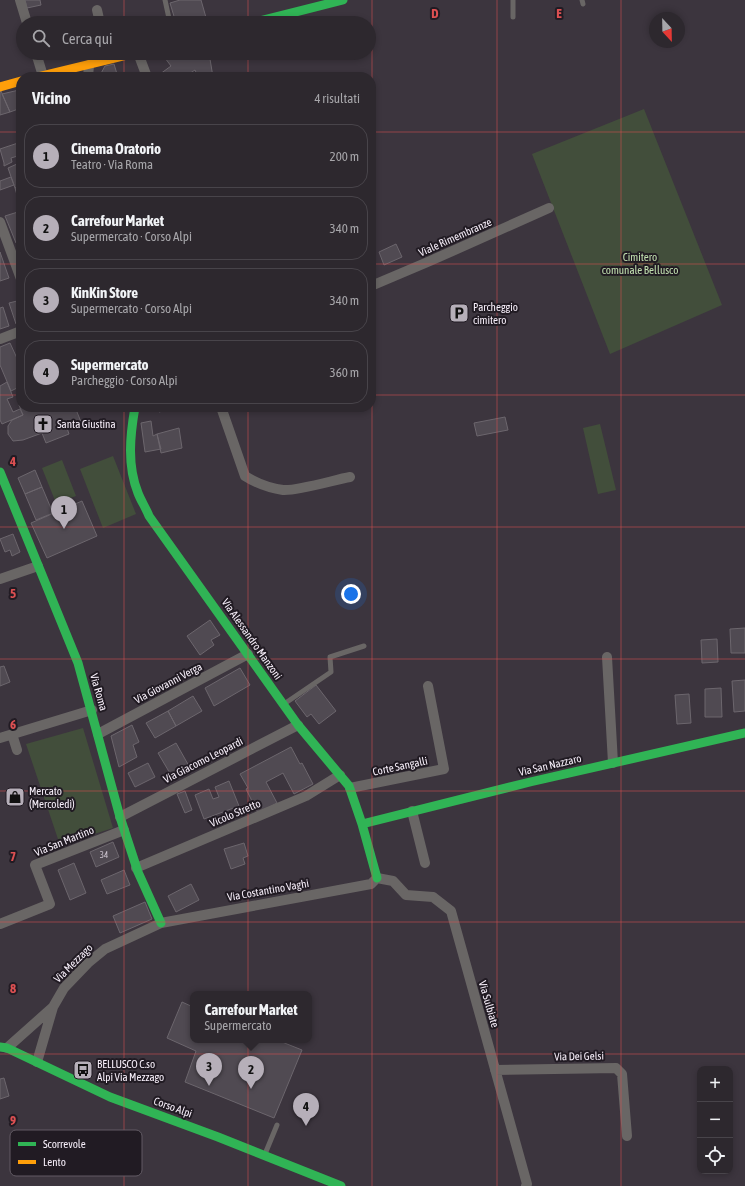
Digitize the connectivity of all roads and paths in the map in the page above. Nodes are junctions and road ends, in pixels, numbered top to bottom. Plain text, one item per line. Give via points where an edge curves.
1 (20, 0) edge
2 (165, 0) edge
3 (343, 0) edge
4 (513, 0) edge
5 (97, 10) dead end
6 (25, 16) edge
7 (98, 16) edge
8 (168, 16) edge
9 (280, 16) edge
10 (513, 17) dead end
11 (37, 60) edge
12 (100, 60) edge
13 (140, 60) edge
14 (89, 65) junction
15 (40, 72) edge
16 (69, 72) edge
17 (88, 72) edge
18 (146, 72) edge
19 (16, 82) edge
20 (0, 87) edge
21 (549, 208) dead end
22 (0, 222) edge
23 (16, 265) edge
24 (376, 284) edge
25 (16, 333) edge
26 (0, 339) edge
27 (134, 412) edge
28 (223, 412) edge
29 (0, 472) edge
30 (350, 477) dead end
31 (38, 566) junction
32 (0, 579) edge
33 (364, 646) dead end
34 (248, 654) junction
35 (607, 657) dead end
36 (428, 686) dead end
37 (284, 704) junction
38 (92, 710) junction
39 (298, 725) junction
40 (745, 733) edge
41 (12, 734) junction
42 (98, 734) junction
43 (0, 738) edge
44 (17, 750) dead end
45 (613, 763) junction
46 (340, 775) junction
47 (350, 788) junction
48 (412, 811) junction
49 (120, 817) junction
50 (362, 824) junction
51 (124, 830) junction
52 (425, 863) dead end
53 (136, 868) junction
54 (377, 878) junction
55 (160, 922) junction
56 (0, 924) edge
57 (52, 1007) junction
58 (3, 1047) edge
59 (37, 1062) junction
60 (495, 1070) junction
61 (277, 1125) dead end
62 (627, 1136) dead end
63 (264, 1155) junction
64 (341, 1186) edge
65 (526, 1186) edge

1 - 6 street
2 - 8 lane
3 - 9 street
4 - 10 lane
5 - 7 street
11 - 15 street
12 - 14 street
13 - 18 street
14 - 16 street
14 - 17 street
19 - 20 street
21 - 24 street, Viale Rimembranze
22 - 23 street
25 - 26 street
27 - 34 street, Via Alessandro Manzoni via 130,434 130,463 138,493 149,516
28 - 30 street via 245,476 258,484 284,490
29 - 31 street, Via Roma
31 - 32 street
31 - 38 street, Via Roma via 78,663
33 - 37 lane via 330,657 332,672
34 - 37 street, Via Alessandro Manzoni
34 - 42 street, Via Giovanni Verga
35 - 45 street
36 - 47 street, Corte Sangalli via 444,769
37 - 39 street, Via Alessandro Manzoni
38 - 41 street
38 - 42 street, Via Roma
39 - 46 street, Via Alessandro Manzoni
39 - 49 street, Via Giacomo Leopardi
40 - 45 street, Via San Nazzaro
41 - 43 street
41 - 44 street
42 - 49 street, Via Roma
45 - 48 street, Via San Nazzaro
46 - 47 street, Via Alessandro Manzoni
46 - 53 street, Vicolo Stretto via 306,796
47 - 50 street, Via Alessandro Manzoni
48 - 50 street, Via San Nazzaro
48 - 52 street
49 - 51 street, Via Roma
50 - 54 street, Via Alessandro Manzoni
51 - 53 street, Via Roma
51 - 56 street, Via San Martino via 35,865 50,904
53 - 55 street, Via Roma
54 - 55 street, Via Costantino Vaghi via 370,884
54 - 60 street, Via Sulbiate via 393,881 406,895 433,897 451,911
55 - 57 street, Via Mezzago via 105,949 64,988
57 - 58 street, Via Mezzago
57 - 59 street, Via Mezzago
58 - 59 street, Corso Alpi
59 - 63 street, Corso Alpi via 110,1097
60 - 62 street, Via Dei Gelsi via 616,1068 622,1074
60 - 65 street, Via Sulbiate
61 - 63 lane
63 - 64 street, Corso Alpi

